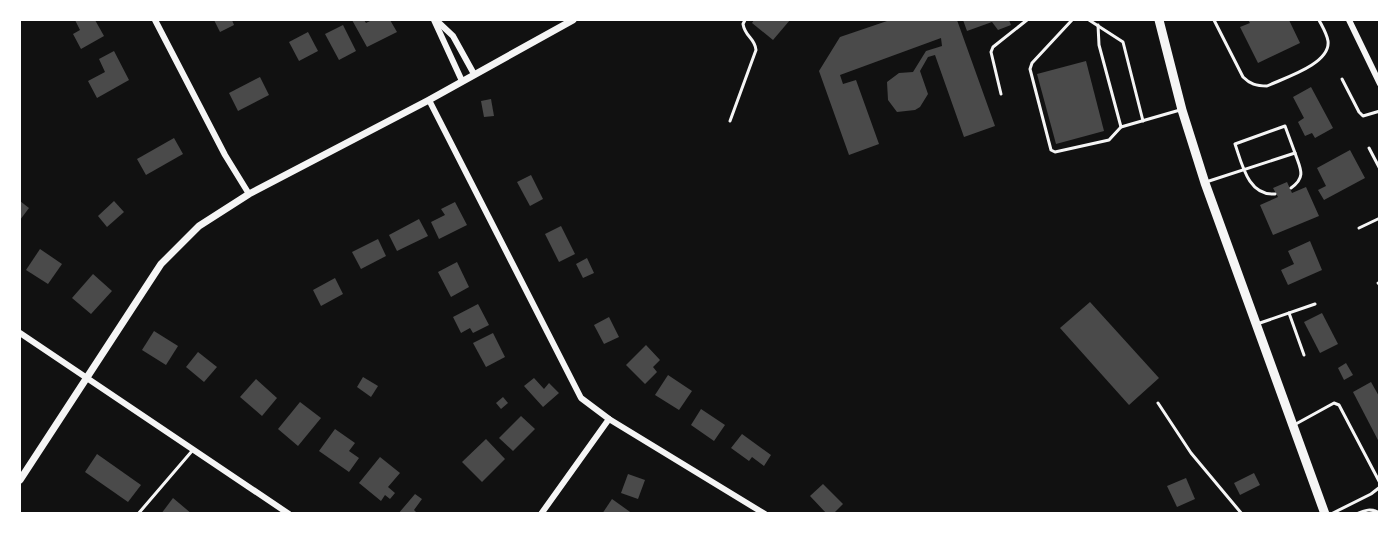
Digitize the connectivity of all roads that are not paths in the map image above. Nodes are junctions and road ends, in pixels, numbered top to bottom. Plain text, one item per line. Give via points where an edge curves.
1 (154, 20) edge
2 (435, 20) edge
3 (573, 20) edge
4 (745, 20) edge
5 (1027, 20) edge
6 (1072, 20) edge
7 (1089, 20) edge
8 (1160, 20) edge
9 (1214, 20) edge
10 (1319, 20) edge
11 (1349, 20) edge
12 (1098, 25) junction
13 (474, 74) junction
14 (1342, 79) dead end
15 (462, 81) junction
16 (1380, 84) edge
17 (1001, 94) dead end
18 (429, 100) junction
19 (1182, 110) junction
20 (1380, 111) edge
21 (730, 121) dead end
22 (1143, 121) junction
23 (1121, 127) junction
24 (1368, 148) dead end
25 (1295, 153) junction
26 (1380, 169) edge
27 (1244, 170) junction
28 (1204, 183) junction
29 (1291, 188) dead end
30 (249, 194) junction
31 (1275, 194) dead end
32 (1380, 218) edge
33 (1359, 228) dead end
34 (1315, 304) dead end
35 (1289, 313) junction
36 (1256, 325) junction
37 (20, 333) edge
38 (1304, 355) dead end
39 (86, 377) junction
40 (1158, 403) dead end
41 (609, 419) junction
42 (1292, 425) junction
43 (193, 449) junction
44 (20, 480) edge
45 (1380, 485) edge
46 (138, 513) edge
47 (289, 513) edge
48 (541, 513) edge
49 (765, 513) edge
50 (1242, 513) edge
51 (1325, 513) edge
52 (1331, 513) edge
53 (1356, 513) edge
54 (1380, 513) edge

1 - 30 street
2 - 13 street via 453,36
2 - 15 street
3 - 13 street
4 - 21 lane via 744,32 756,43 756,50
5 - 17 lane via 991,52
6 - 23 lane via 1030,69 1052,150 1109,140
7 - 12 lane
8 - 19 main road
9 - 10 lane via 1243,77 1258,86 1267,86 1324,56 1328,39
11 - 16 street
12 - 22 lane via 1123,42
12 - 23 lane via 1099,45
13 - 15 street
14 - 20 lane via 1363,116
15 - 18 street
18 - 30 street
18 - 41 street via 581,398
19 - 22 lane
19 - 28 main road
22 - 23 lane
24 - 26 lane
25 - 27 lane
25 - 27 lane via 1285,126 1235,144
25 - 29 lane via 1301,178
27 - 28 lane
27 - 31 lane via 1258,191
28 - 36 main road
30 - 39 street via 199,226 160,264
32 - 33 lane
34 - 35 lane
35 - 36 lane
35 - 38 lane
36 - 42 main road
37 - 39 street
39 - 43 street
39 - 44 street
40 - 50 lane via 1191,453
41 - 48 street
41 - 49 street
42 - 45 lane via 1334,403 1339,405
42 - 51 main road
43 - 46 lane
43 - 47 street
45 - 52 lane via 1371,494
53 - 54 lane

